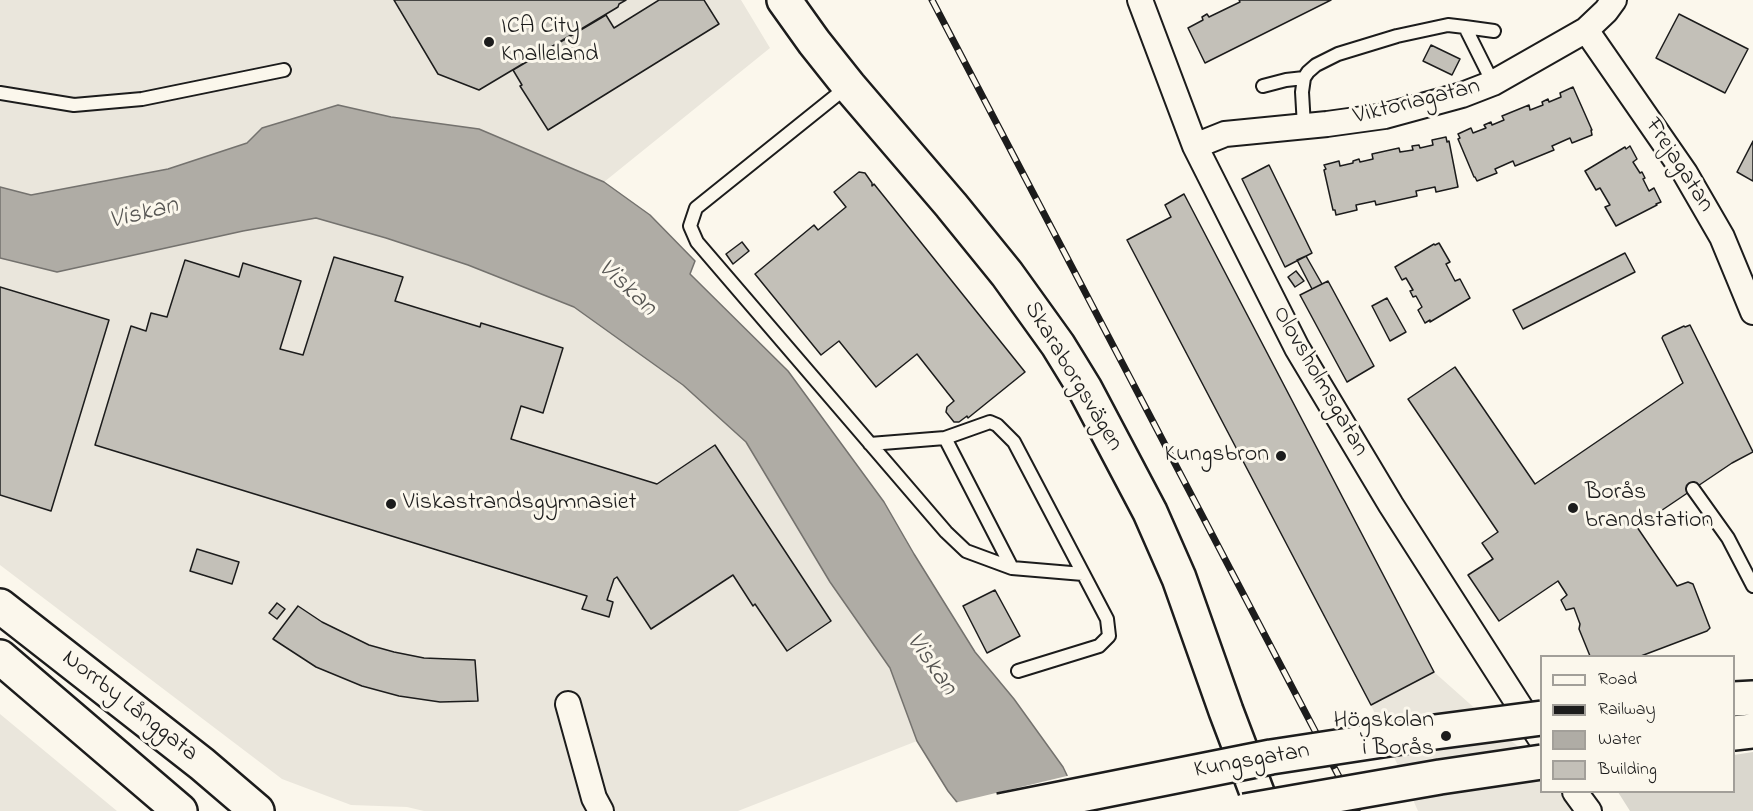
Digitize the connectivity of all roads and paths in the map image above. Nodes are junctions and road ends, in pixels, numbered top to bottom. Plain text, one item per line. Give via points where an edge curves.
1 (784, 0) edge
2 (1140, 0) edge
3 (1614, 0) edge
4 (1465, 27) junction
5 (1586, 30) junction
6 (1494, 31) dead end
7 (284, 70) dead end
8 (1304, 78) junction
9 (1493, 84) junction
10 (849, 86) junction
11 (1263, 86) dead end
12 (0, 93) edge
13 (1304, 126) junction
14 (1195, 146) junction
15 (1753, 312) edge
16 (945, 438) junction
17 (870, 444) junction
18 (1693, 489) dead end
19 (1012, 568) junction
20 (1083, 574) junction
21 (1753, 586) edge
22 (0, 606) edge
23 (0, 657) edge
24 (1018, 671) dead end
25 (1753, 698) edge
26 (1735, 699) edge
27 (568, 704) dead end
28 (1540, 718) edge
29 (1753, 731) edge
30 (1735, 733) edge
31 (1540, 738) edge
32 (1540, 762) edge
33 (1576, 793) edge
34 (180, 811) edge
35 (257, 811) edge
36 (601, 811) edge
37 (1000, 811) edge
38 (1245, 811) edge
39 (1264, 811) edge
40 (1589, 811) edge

1 - 10 main road, Skaraborgsvägen
2 - 14 street, Olovsholmsgatan
3 - 5 street, Viktoriagatan
4 - 6 lane
4 - 8 lane via 1448,25 1396,36 1338,54 1316,65
4 - 9 lane
5 - 9 street, Viktoriagatan
5 - 15 street, Frejagatan via 1685,173 1722,237
7 - 12 lane via 142,99 74,105
8 - 11 lane
8 - 13 lane
9 - 13 street, Viktoriagatan via 1385,116
10 - 17 lane via 696,208 690,226 697,242
10 - 39 main road, Skaraborgsvägen via 1007,274 1085,389 1150,512 1179,578
13 - 14 street, Viktoriagatan via 1225,134
14 - 31 street, Olovsholmsgatan via 1297,348 1391,505
16 - 17 lane
16 - 19 lane
16 - 20 lane via 990,422 997,425 1014,442
17 - 19 lane via 966,551
18 - 21 lane via 1728,538
19 - 20 lane
20 - 24 lane via 1107,619 1109,636 1099,646
22 - 35 main road, Norrby Långgata
23 - 34 main road, Norrby Långgata
25 - 26 main road
27 - 36 street
28 - 37 main road, Kungsgatan, bridge via 1271,757
29 - 30 main road
32 - 38 main road, Kungsgatan, bridge
33 - 40 street

